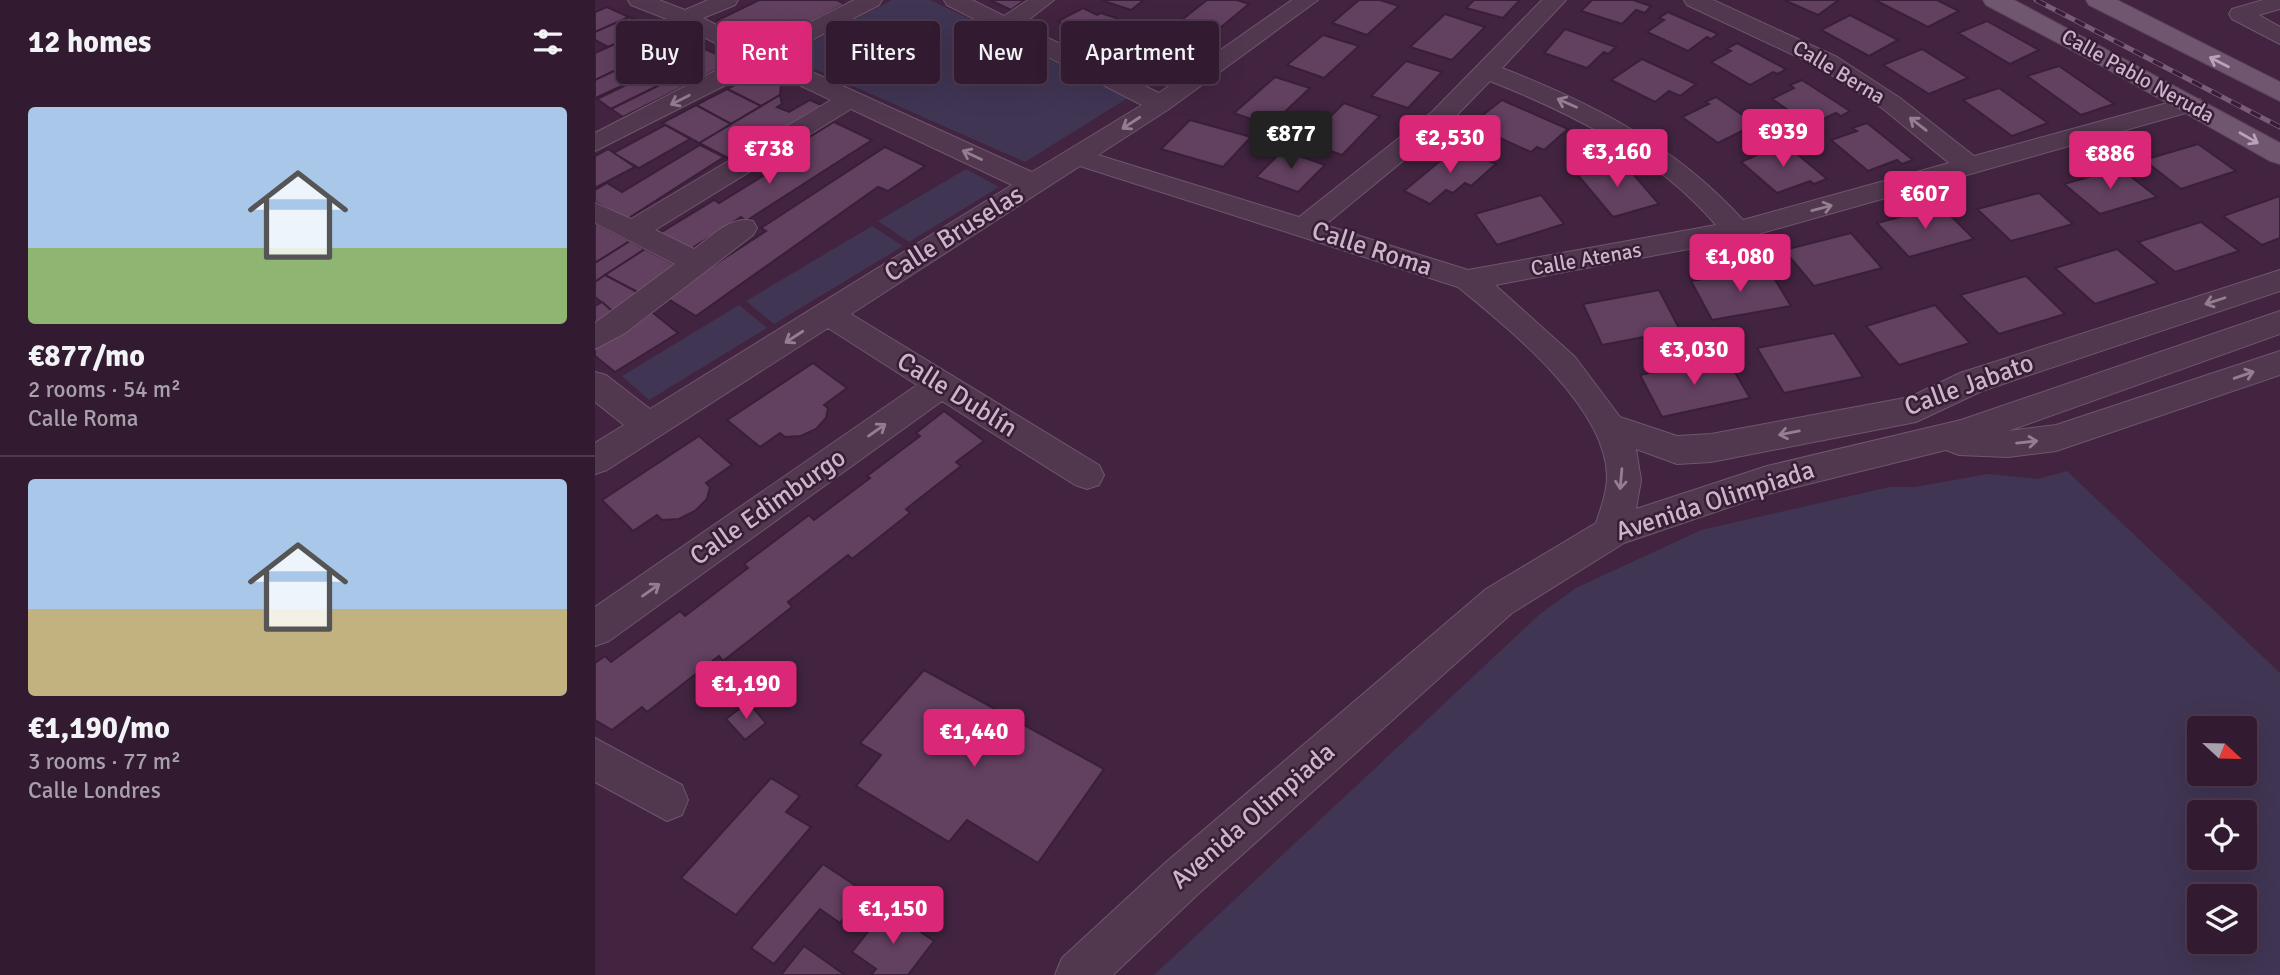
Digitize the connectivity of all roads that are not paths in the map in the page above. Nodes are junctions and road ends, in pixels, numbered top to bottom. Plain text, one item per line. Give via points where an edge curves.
1 (639, 0) edge
2 (727, 0) edge
3 (871, 0) edge
4 (955, 0) edge
5 (1044, 0) edge
6 (1307, 0) edge
7 (1555, 0) edge
8 (1695, 0) edge
9 (1995, 0) edge
10 (2098, 0) edge
11 (2280, 2) edge
12 (685, 18) junction
13 (995, 21) edge
14 (1012, 21) edge
15 (812, 31) edge
16 (717, 35) edge
17 (2280, 37) edge
18 (1047, 47) edge
19 (1488, 71) junction
20 (717, 79) edge
21 (812, 81) edge
22 (2280, 93) edge
23 (850, 99) junction
24 (1160, 104) junction
25 (2191, 104) junction
26 (601, 133) edge
27 (2280, 155) edge
28 (1078, 157) junction
29 (1971, 167) junction
30 (1034, 184) junction
31 (595, 212) edge
32 (1304, 227) junction
33 (743, 228) dead end
34 (632, 231) junction
35 (1737, 231) junction
36 (694, 261) junction
37 (1468, 280) junction
38 (2280, 280) edge
39 (828, 314) junction
40 (2280, 322) edge
41 (595, 338) edge
42 (2280, 363) edge
43 (595, 384) edge
44 (940, 385) junction
45 (1916, 409) junction
46 (649, 426) junction
47 (1611, 427) junction
48 (1935, 442) junction
49 (595, 460) edge
50 (1087, 475) dead end
51 (1767, 480) junction
52 (1612, 532) junction
53 (595, 629) edge
54 (595, 759) edge
55 (667, 800) dead end
56 (1079, 975) edge

1 - 12 street
2 - 12 street
3 - 15 street
4 - 13 street
5 - 14 street
6 - 24 street, Calle Bruselas
7 - 19 street
29 -> 8 street, Calle Berna via 1891,103 1828,62
9 - 25 main road, Calle Pablo Neruda
22 -> 10 main road
11 - 17 street via 2240,13
12 - 16 street
18 - 24 street
19 - 32 street via 1441,117
35 -> 19 street via 1719,209 1651,149 1572,104
20 -> 26 street
21 - 23 street
30 -> 23 street
23 - 34 street
24 -> 28 street, Calle Bruselas
25 -> 27 main road, Calle Pablo Neruda
25 - 29 street, Calle Atenas
28 - 30 street, Calle Bruselas
28 - 32 street, Calle Roma
35 -> 29 street, Calle Atenas
30 - 39 street, Calle Bruselas
31 - 34 street
32 - 37 street, Calle Roma
33 - 36 street
34 - 36 street
35 - 37 street, Calle Atenas
36 - 41 street via 637,310
37 - 47 street, Calle Roma via 1522,323 1561,363
38 -> 45 street, Calle Jabato via 1971,382
39 - 44 street, Calle Dublín
39 -> 46 street, Calle Bruselas
40 - 48 street, Avenida Olimpiada
48 -> 42 street via 2008,444 2056,438
43 - 46 street
44 - 50 street, Calle Dublín
53 -> 44 street, Calle Edimburgo
45 -> 47 street, Calle Jabato via 1711,448 1677,450
45 - 51 street via 1839,441
46 - 49 street, Calle Bruselas
47 -> 52 street via 1624,473
48 - 51 street, Avenida Olimpiada
51 - 52 street, Avenida Olimpiada
52 - 56 street, Avenida Olimpiada via 1499,601 1181,879
54 - 55 street

